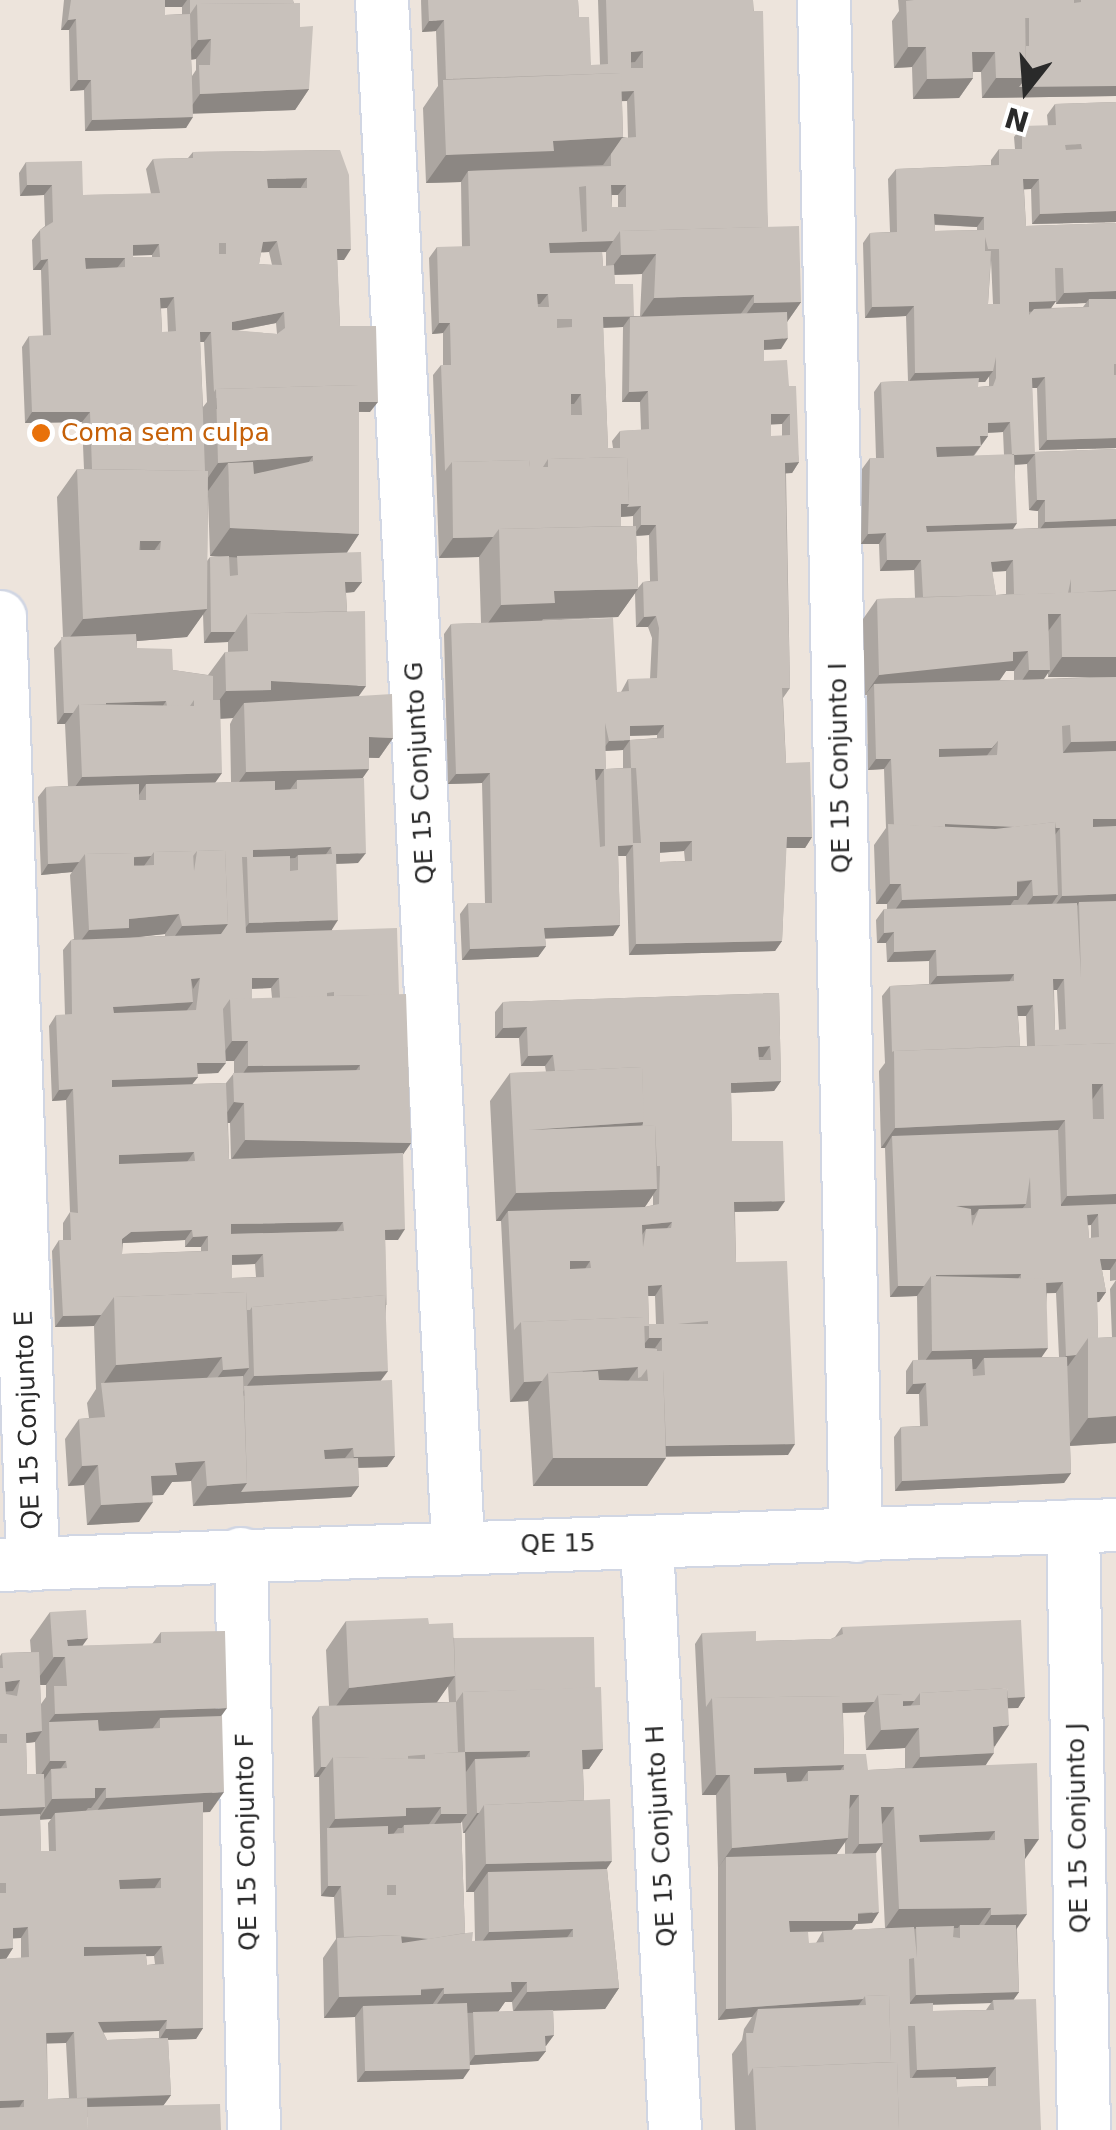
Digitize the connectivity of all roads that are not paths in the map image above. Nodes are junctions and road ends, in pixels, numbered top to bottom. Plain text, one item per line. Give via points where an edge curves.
1 (382, 0) edge
2 (824, 0) edge
3 (0, 617) edge
4 (1095, 1526) edge
5 (856, 1536) junction
6 (647, 1543) junction
7 (458, 1545) junction
8 (241, 1554) junction
9 (16, 1565) edge
10 (254, 2130) edge
11 (675, 2130) edge
12 (1084, 2130) edge

1 - 7 street, QE 15 Conjunto G
2 - 5 street, QE 15 Conjunto I
3 - 9 street, QE 15 Conjunto E
4 - 5 street, QE 15
4 - 12 street, QE 15 Conjunto J
5 - 6 street, QE 15
6 - 7 street, QE 15
6 - 11 street, QE 15 Conjunto H
7 - 8 street, QE 15
8 - 9 street, QE 15
8 - 10 street, QE 15 Conjunto F

